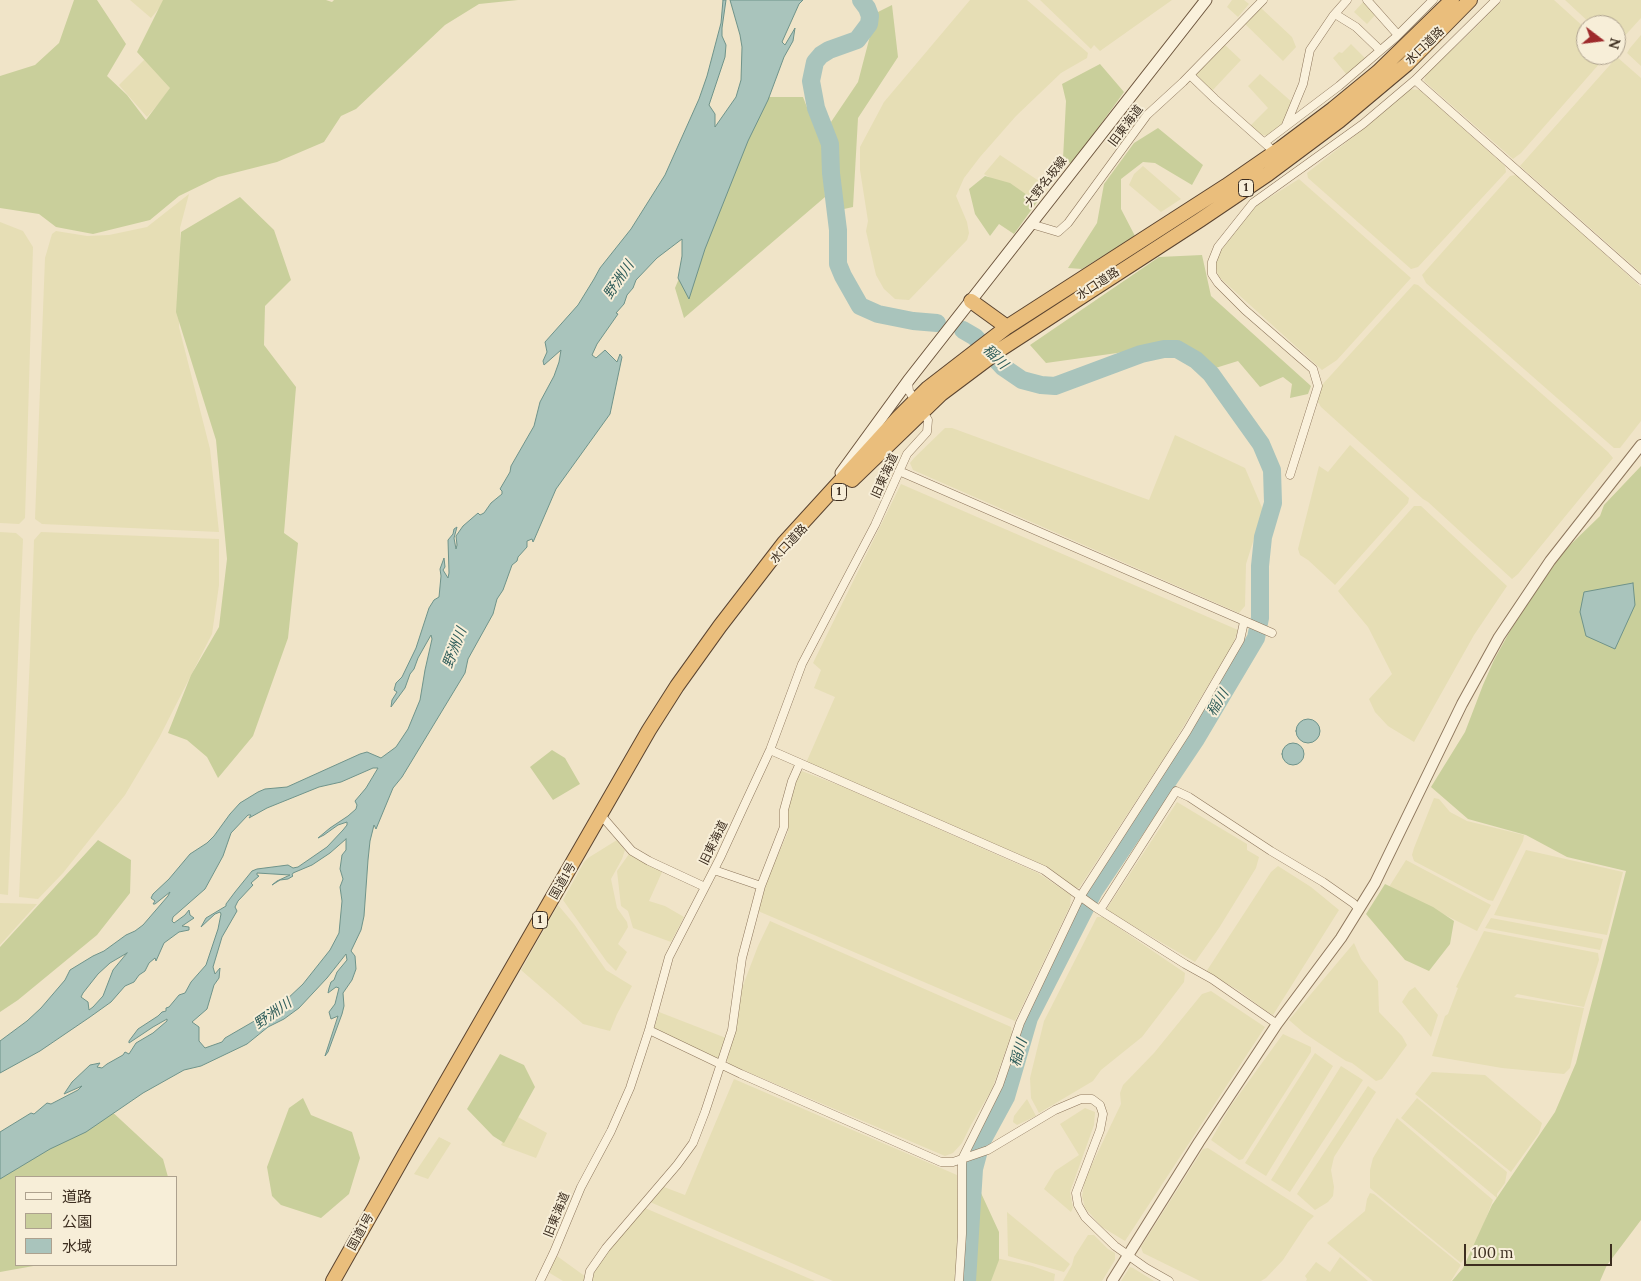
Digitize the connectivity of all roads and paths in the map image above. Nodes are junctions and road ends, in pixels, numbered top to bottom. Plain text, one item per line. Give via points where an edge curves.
1 (1206, 0) edge
2 (1263, 0) edge
3 (1347, 0) edge
4 (1367, 0) edge
5 (1433, 0) edge
6 (1452, 0) edge
7 (1470, 0) edge
8 (1496, 0) edge
9 (1335, 14) junction
10 (1398, 35) junction
11 (1380, 50) junction
12 (1190, 75) junction
13 (1415, 80) junction
14 (1285, 127) junction
15 (1290, 167) dead end
16 (1297, 173) junction
17 (1031, 224) junction
18 (1641, 280) edge
19 (971, 301) junction
20 (1007, 328) junction
21 (996, 344) junction
22 (908, 381) junction
23 (921, 413) junction
24 (897, 421) junction
25 (1641, 445) edge
26 (883, 451) junction
27 (899, 471) junction
28 (1290, 475) dead end
29 (825, 497) junction
30 (764, 570) junction
31 (1247, 623) junction
32 (1269, 632) dead end
33 (770, 750) junction
34 (800, 763) junction
35 (600, 814) junction
36 (714, 870) junction
37 (761, 886) junction
38 (705, 887) junction
39 (1082, 898) junction
40 (1098, 908) junction
41 (1359, 909) junction
42 (1277, 1024) junction
43 (649, 1030) junction
44 (721, 1065) junction
45 (962, 1159) junction
46 (1128, 1256) junction
47 (333, 1281) edge
48 (540, 1281) edge
49 (588, 1281) edge
50 (959, 1281) edge
51 (1112, 1281) edge
52 (1169, 1281) edge

1 - 17 main road, 大野名坂線
2 - 12 street, 旧東海道
3 - 9 street
4 - 10 street
5 - 10 street
6 - 20 highway, 水口道路 / 1 via 1378,72 1281,148
7 - 21 highway, 水口道路 / 1 via 1407,64 1304,148 1200,220
8 - 13 street
9 - 11 street via 1356,27
9 - 14 street via 1310,50 1304,84
10 - 11 street
11 - 14 street
12 - 14 street via 1267,144
12 - 17 street, 旧東海道 via 1147,115 1063,228 1058,232
13 - 16 street
13 - 18 street
15 - 16 street
16 - 28 street via 1254,203 1218,247 1212,262 1212,274 1218,283 1313,369 1318,386
17 - 19 main road, 大野名坂線
19 - 20 highway
19 - 22 main road, 大野名坂線
20 - 21 highway, 水口道路 / 1
21 - 23 highway, 水口道路 / 1
22 - 23 street via 909,391
22 - 24 main road
22 - 29 main road, 大野名坂線
23 - 24 highway, 水口道路 / 1
23 - 26 highway, 水口道路 / 1
23 - 27 street, 旧東海道 via 927,432 907,454
24 - 26 main road
24 - 29 highway, 水口道路 / 1
25 - 41 street via 1550,561 1499,637
26 - 30 highway, 水口道路 / 1
27 - 31 street
27 - 33 street, 旧東海道 via 875,525 802,664
29 - 30 highway, 水口道路 / 1
30 - 35 highway, 国道1号 / 1 via 677,686
31 - 32 street
31 - 39 street via 1187,731
33 - 34 street
33 - 36 street, 旧東海道
34 - 37 street via 784,810 784,827
34 - 39 street via 1044,870
35 - 38 street via 632,850
35 - 47 highway, 国道1号 / 1
36 - 37 street
36 - 38 street, 旧東海道
37 - 44 street via 742,958 732,1030
38 - 43 street, 旧東海道 via 669,956
39 - 40 street
39 - 45 street via 1020,1023 999,1086
40 - 41 street via 1176,791 1323,882
40 - 42 street
41 - 42 street
42 - 46 street
43 - 44 street
43 - 48 street, 旧東海道 via 630,1088 581,1187
44 - 45 street via 941,1162
44 - 49 street via 693,1143 606,1248 590,1271
45 - 46 street via 988,1150 1055,1110 1081,1099 1092,1099 1100,1105 1103,1114 1076,1192 1078,1205 1084,1217
45 - 50 street
46 - 51 street
46 - 52 street

